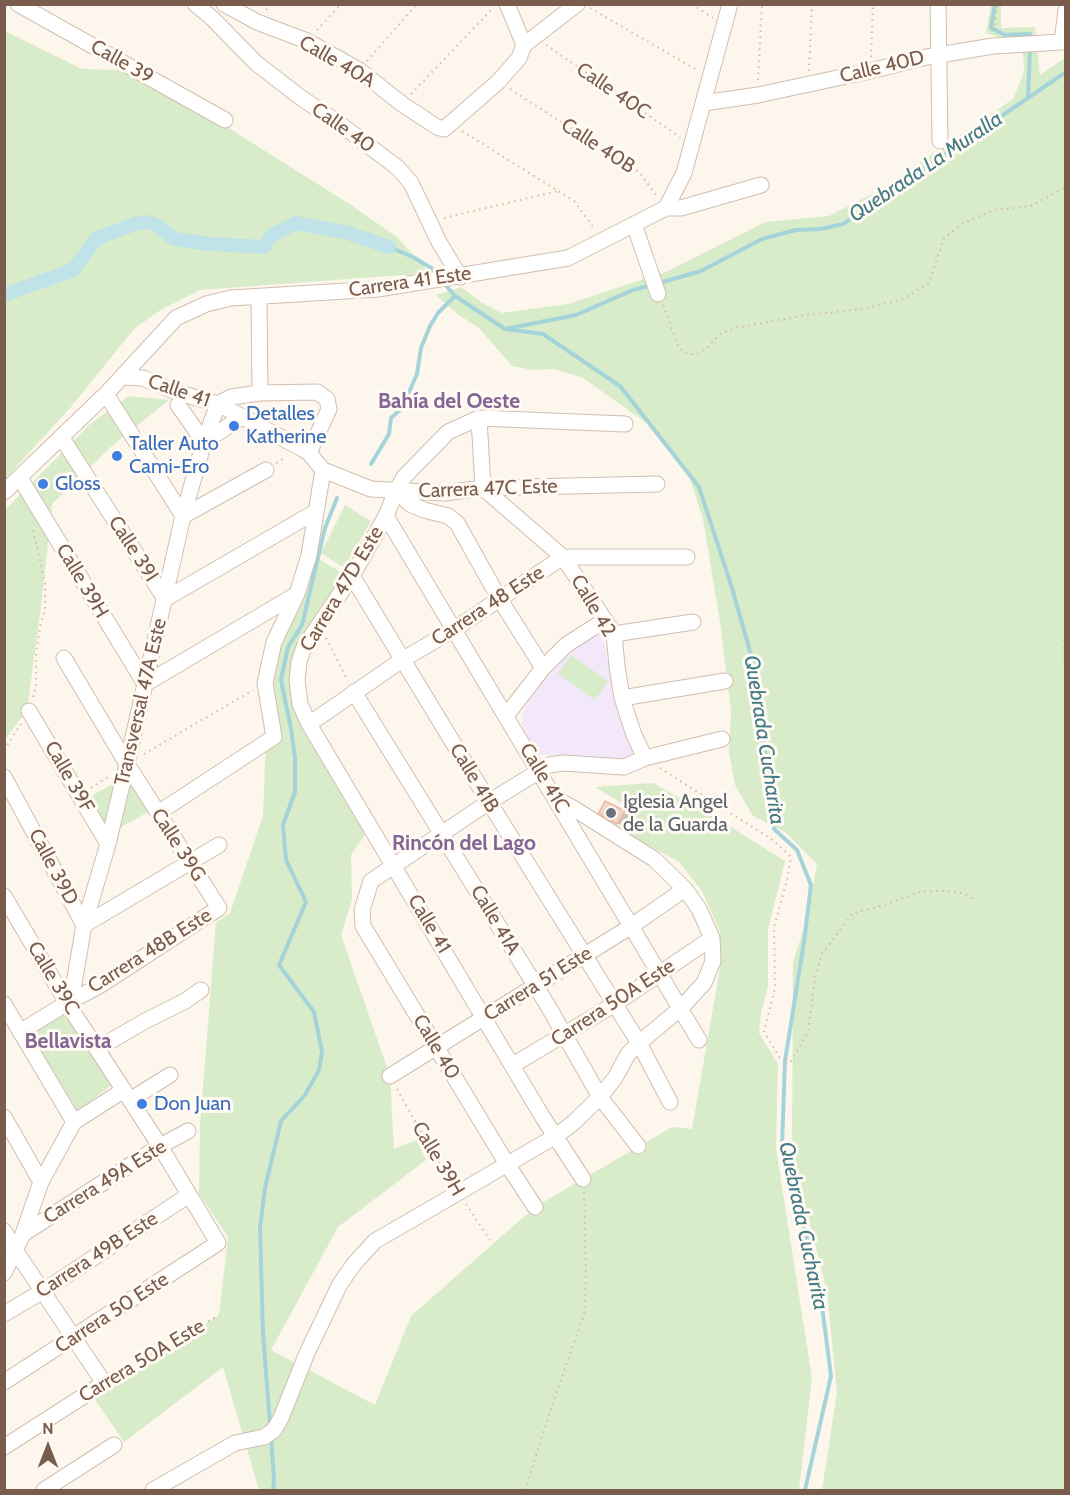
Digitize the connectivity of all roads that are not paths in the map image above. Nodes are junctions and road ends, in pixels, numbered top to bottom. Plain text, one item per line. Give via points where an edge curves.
1 (18, 4) edge
2 (195, 4) edge
3 (224, 4) edge
4 (507, 4) edge
5 (577, 4) edge
6 (730, 4) edge
7 (938, 4) edge
8 (1065, 10) edge
9 (529, 41) junction
10 (939, 55) junction
11 (704, 103) junction
12 (225, 120) dead end
13 (940, 141) dead end
14 (761, 185) dead end
15 (666, 208) junction
16 (634, 224) junction
17 (455, 278) junction
18 (658, 294) road end
19 (259, 297) junction
20 (123, 377) junction
21 (260, 393) junction
22 (106, 394) junction
23 (218, 404) junction
24 (178, 405) dead end
25 (242, 417) junction
26 (479, 418) junction
27 (625, 424) dead end
28 (62, 438) junction
29 (204, 442) junction
30 (305, 451) junction
31 (266, 470) road end
32 (323, 470) junction
33 (20, 478) junction
34 (657, 484) dead end
35 (483, 488) junction
36 (396, 491) junction
37 (4, 492) edge
38 (315, 512) junction
39 (183, 516) junction
40 (387, 516) junction
41 (563, 557) junction
42 (687, 557) dead end
43 (352, 576) junction
44 (297, 594) junction
45 (499, 598) junction
46 (165, 599) junction
47 (605, 620) junction
48 (693, 622) dead end
49 (453, 630) junction
50 (614, 634) junction
51 (64, 658) dead end
52 (402, 660) junction
53 (299, 662) joint
54 (543, 668) junction
55 (725, 681) dead end
56 (144, 684) junction
57 (354, 692) junction
58 (622, 698) junction
59 (29, 711) road end
60 (506, 716) junction
61 (309, 724) junction
62 (722, 739) dead end
63 (645, 758) junction
64 (128, 764) junction
65 (538, 770) junction
66 (4, 777) edge
67 (558, 801) junction
68 (489, 802) junction
69 (158, 813) junction
70 (442, 833) junction
71 (108, 844) junction
72 (219, 845) dead end
73 (189, 861) junction
74 (394, 865) junction
75 (685, 889) junction
76 (4, 896) edge
77 (219, 908) joint
78 (84, 925) junction
79 (630, 927) junction
80 (712, 938) junction
81 (584, 954) junction
82 (660, 975) junction
83 (535, 985) junction
84 (201, 990) dead end
85 (69, 1002) junction
86 (4, 1004) edge
87 (615, 1004) junction
88 (681, 1008) junction
89 (484, 1018) junction
90 (20, 1032) junction
91 (565, 1035) junction
92 (699, 1040) dead end
93 (639, 1043) junction
94 (436, 1047) junction
95 (97, 1049) junction
96 (513, 1065) junction
97 (170, 1075) dead end
98 (390, 1076) road end
99 (127, 1095) junction
100 (600, 1097) junction
101 (670, 1102) dead end
102 (4, 1117) edge
103 (74, 1122) junction
104 (188, 1131) dead end
105 (556, 1136) junction
106 (160, 1146) junction
107 (638, 1146) dead end
108 (507, 1164) junction
109 (583, 1179) road end
110 (41, 1182) junction
111 (189, 1195) junction
112 (535, 1207) dead end
113 (4, 1231) edge
114 (23, 1234) junction
115 (218, 1243) joint
116 (15, 1250) junction
117 (4, 1273) edge
118 (43, 1291) junction
119 (4, 1314) edge
120 (74, 1338) junction
121 (4, 1382) edge
122 (114, 1445) dead end
123 (4, 1447) edge
124 (162, 1488) edge
125 (44, 1491) edge

1 - 12 street, Calle 39
2 - 17 street, Calle 40 via 256,63 398,168 411,183
3 - 9 street, Calle 40A via 256,22 307,41 359,70 436,127 448,127 498,82
4 - 9 street
5 - 9 street
6 - 11 street
7 - 10 street
8 - 10 street, Calle 40D via 1062,42 993,46
10 - 11 street, Calle 40D
10 - 13 street
11 - 15 street via 684,173
14 - 15 street via 681,208
15 - 16 street, Carrera 41 Este
16 - 17 street, Carrera 41 Este via 568,258
16 - 18 street
17 - 19 street, Carrera 41 Este via 378,289
19 - 20 street, Carrera 41 Este via 206,304 178,317
19 - 21 street
20 - 22 street, Carrera 41 Este
20 - 23 street, Calle 41 via 143,378
21 - 23 street via 231,397
21 - 30 street via 317,392 327,399 329,409
22 - 28 street, Carrera 41 Este
22 - 39 street
23 - 25 street, Calle 41
23 - 29 street, Transversal 47A Este
24 - 29 street
25 - 29 street
25 - 30 street, Calle 41
26 - 27 street
26 - 35 street
26 - 36 street, Carrera 47D Este via 448,432 404,477
28 - 33 street, Carrera 41 Este
28 - 46 street, Calle 39I
29 - 39 street, Transversal 47A Este
30 - 32 street, Calle 41
31 - 39 street
32 - 36 street, Carrera 47C Este via 371,489
32 - 38 street
33 - 37 street, Carrera 41 Este
33 - 56 street, Calle 39H
34 - 35 street, Carrera 47C Este
35 - 36 street, Carrera 47C Este via 444,493
35 - 41 street, Calle 42
36 - 40 street, Carrera 47D Este
36 - 45 street via 410,504 448,516 457,523
38 - 44 street via 309,555
38 - 46 street
39 - 46 street, Transversal 47A Este
40 - 43 street, Carrera 47D Este
40 - 49 street, Calle 41C
41 - 42 street, Carrera 48 Este
41 - 45 street, Carrera 48 Este
41 - 47 street, Calle 42
43 - 52 street, Calle 41B
43 - 53 street, Carrera 47D Este via 304,647
44 - 56 street, Carrera 47D Este
44 - 69 street via 274,642 266,683 274,737
45 - 49 street, Carrera 48 Este
45 - 54 street
46 - 56 street, Transversal 47A Este
47 - 50 street, Calle 42
47 - 54 street via 566,645
48 - 50 street
49 - 52 street, Carrera 48 Este
49 - 60 street, Calle 41C
50 - 58 street, Calle 42
51 - 64 street, Calle 39G
52 - 57 street, Carrera 48 Este
52 - 68 street, Calle 41B
53 - 61 street, Calle 41 via 300,704
54 - 60 street
55 - 58 street
56 - 64 street, Transversal 47A Este
57 - 61 street, Carrera 48 Este
57 - 70 street, Calle 41A
58 - 63 street, Calle 42
59 - 71 street, Calle 39F
60 - 65 street, Calle 41C
61 - 74 street, Calle 41
62 - 63 street
63 - 65 street via 624,767 564,763
64 - 69 street, Calle 39G
64 - 71 street, Transversal 47A Este
65 - 67 street, Calle 41C
65 - 68 street
66 - 78 street, Calle 39D
67 - 75 street via 654,859
67 - 79 street, Calle 41C
68 - 70 street
68 - 81 street, Calle 41B
69 - 73 street, Calle 39G
70 - 74 street
70 - 83 street, Calle 41A
71 - 78 street, Transversal 47A Este
72 - 73 street
73 - 77 street, Calle 39G
73 - 78 street
74 - 89 street, Calle 41
74 - 94 street, Calle 40 via 370,881 362,910 363,926
75 - 79 street, Carrera 51 Este
75 - 80 street
76 - 85 street, Calle 39C
77 - 85 street, Carrera 48B Este
78 - 85 street, Transversal 47A Este
79 - 81 street, Carrera 51 Este
79 - 82 street, Calle 41C
80 - 82 street, Carrera 50A Este
80 - 88 street via 713,961 704,983
81 - 83 street, Carrera 51 Este
81 - 87 street, Calle 41B
82 - 87 street, Carrera 50A Este
82 - 88 street, Calle 41C
83 - 89 street, Carrera 51 Este
83 - 91 street, Calle 41A
84 - 95 street
85 - 90 street, Carrera 48B Este
85 - 95 street, Calle 39C
86 - 90 street
87 - 91 street, Carrera 50A Este
87 - 93 street, Calle 41B
88 - 92 street, Calle 41C
88 - 93 street
89 - 94 street, Carrera 51 Este
89 - 96 street, Calle 41
90 - 103 street
91 - 96 street, Carrera 50A Este
91 - 100 street, Calle 41A
93 - 100 street
93 - 101 street, Calle 41B
94 - 98 street, Carrera 51 Este
94 - 108 street, Calle 40
95 - 99 street, Calle 39C
96 - 105 street, Calle 41
97 - 99 street
99 - 103 street
99 - 106 street, Calle 39C
100 - 105 street
100 - 107 street, Calle 41A
102 - 110 street
103 - 110 street
104 - 106 street, Carrera 49A Este
105 - 108 street
105 - 109 street, Calle 41
106 - 111 street, Calle 39C
106 - 114 street, Carrera 49A Este
108 - 112 street, Calle 40
108 - 124 street via 375,1241 354,1264 332,1301 269,1434 235,1443
110 - 114 street
111 - 115 street, Calle 39C
111 - 118 street, Carrera 49B Este
113 - 116 street
114 - 116 street
115 - 120 street, Carrera 50 Este
116 - 117 street
116 - 118 street
118 - 119 street, Carrera 49B Este
118 - 120 street
120 - 121 street, Carrera 50 Este
120 - 123 street, Carrera 50A Este via 104,1383
122 - 125 street

